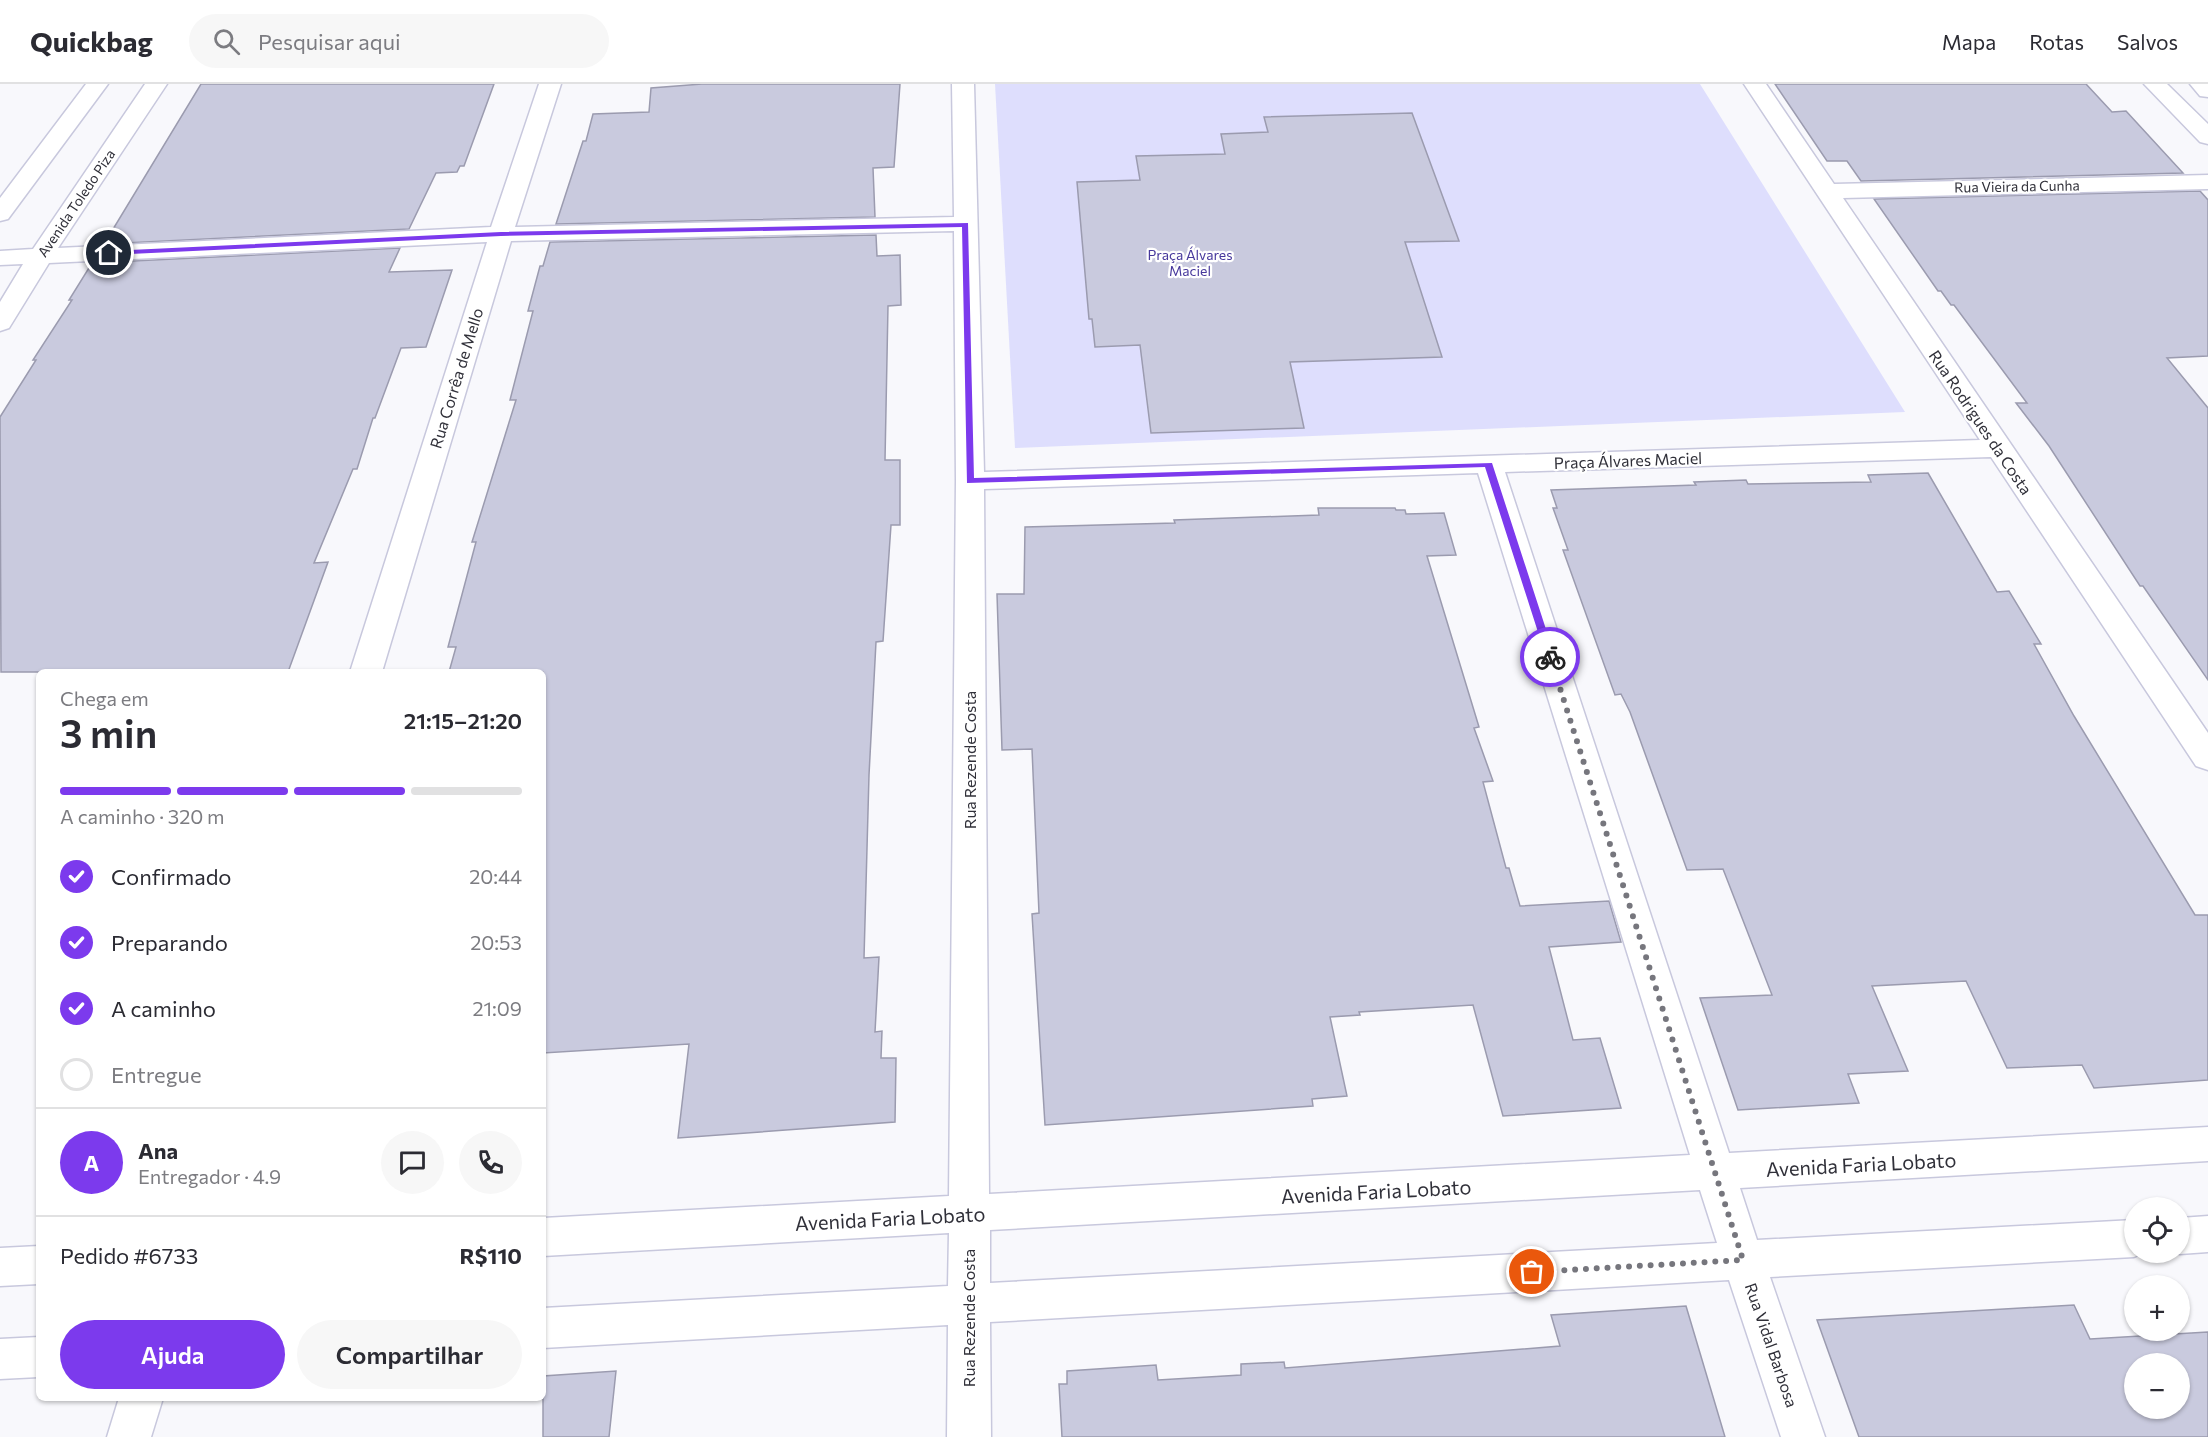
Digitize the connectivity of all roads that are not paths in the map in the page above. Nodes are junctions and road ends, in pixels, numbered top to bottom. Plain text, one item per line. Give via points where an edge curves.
1 (97, 84) edge
2 (156, 84) edge
3 (550, 84) edge
4 (963, 84) edge
5 (1755, 84) edge
6 (2155, 84) edge
7 (2201, 84) edge
8 (2208, 91) edge
9 (2208, 137) edge
10 (2208, 182) edge
11 (1825, 191) junction
12 (0, 214) edge
13 (965, 224) junction
14 (501, 234) junction
15 (40, 256) junction
16 (0, 258) edge
17 (0, 323) edge
18 (1999, 448) junction
19 (1489, 465) junction
20 (970, 481) junction
21 (367, 669) edge
22 (2208, 758) edge
23 (2208, 1144) edge
24 (1716, 1172) junction
25 (968, 1214) junction
26 (2208, 1234) edge
27 (2190, 1235) edge
28 (546, 1237) edge
29 (2124, 1239) edge
30 (1743, 1260) junction
31 (36, 1265) edge
32 (0, 1268) edge
33 (968, 1305) junction
34 (546, 1328) edge
35 (36, 1357) edge
36 (0, 1359) edge
37 (140, 1401) edge
38 (129, 1437) edge
39 (969, 1437) edge
40 (1803, 1437) edge

1 - 12 street
2 - 15 street, Avenida Toledo Piza
3 - 14 street, Rua Corrêa de Mello
4 - 13 street, Rua Rezende Costa
5 - 11 street, Rua Rodrigues da Costa
6 - 9 street
7 - 8 street
10 - 11 street, Rua Vieira da Cunha
11 - 18 street, Rua Rodrigues da Costa
13 - 14 street
13 - 20 street, Rua Rezende Costa
14 - 15 street
14 - 21 street, Rua Corrêa de Mello
15 - 16 street
15 - 17 street, Avenida Toledo Piza
18 - 19 street, Praça Álvares Maciel
18 - 22 street, Rua Rodrigues da Costa
19 - 20 street, Praça Álvares Maciel
19 - 24 street, Rua Vidal Barbosa
20 - 25 street, Rua Rezende Costa
23 - 24 street, Avenida Faria Lobato
24 - 25 street, Avenida Faria Lobato
24 - 30 street, Rua Vidal Barbosa
25 - 28 street, Avenida Faria Lobato
25 - 33 street, Rua Rezende Costa
26 - 27 street
29 - 30 street
30 - 33 street
30 - 40 street, Rua Vidal Barbosa
31 - 32 street
33 - 34 street
33 - 39 street, Rua Rezende Costa
35 - 36 street
37 - 38 street

